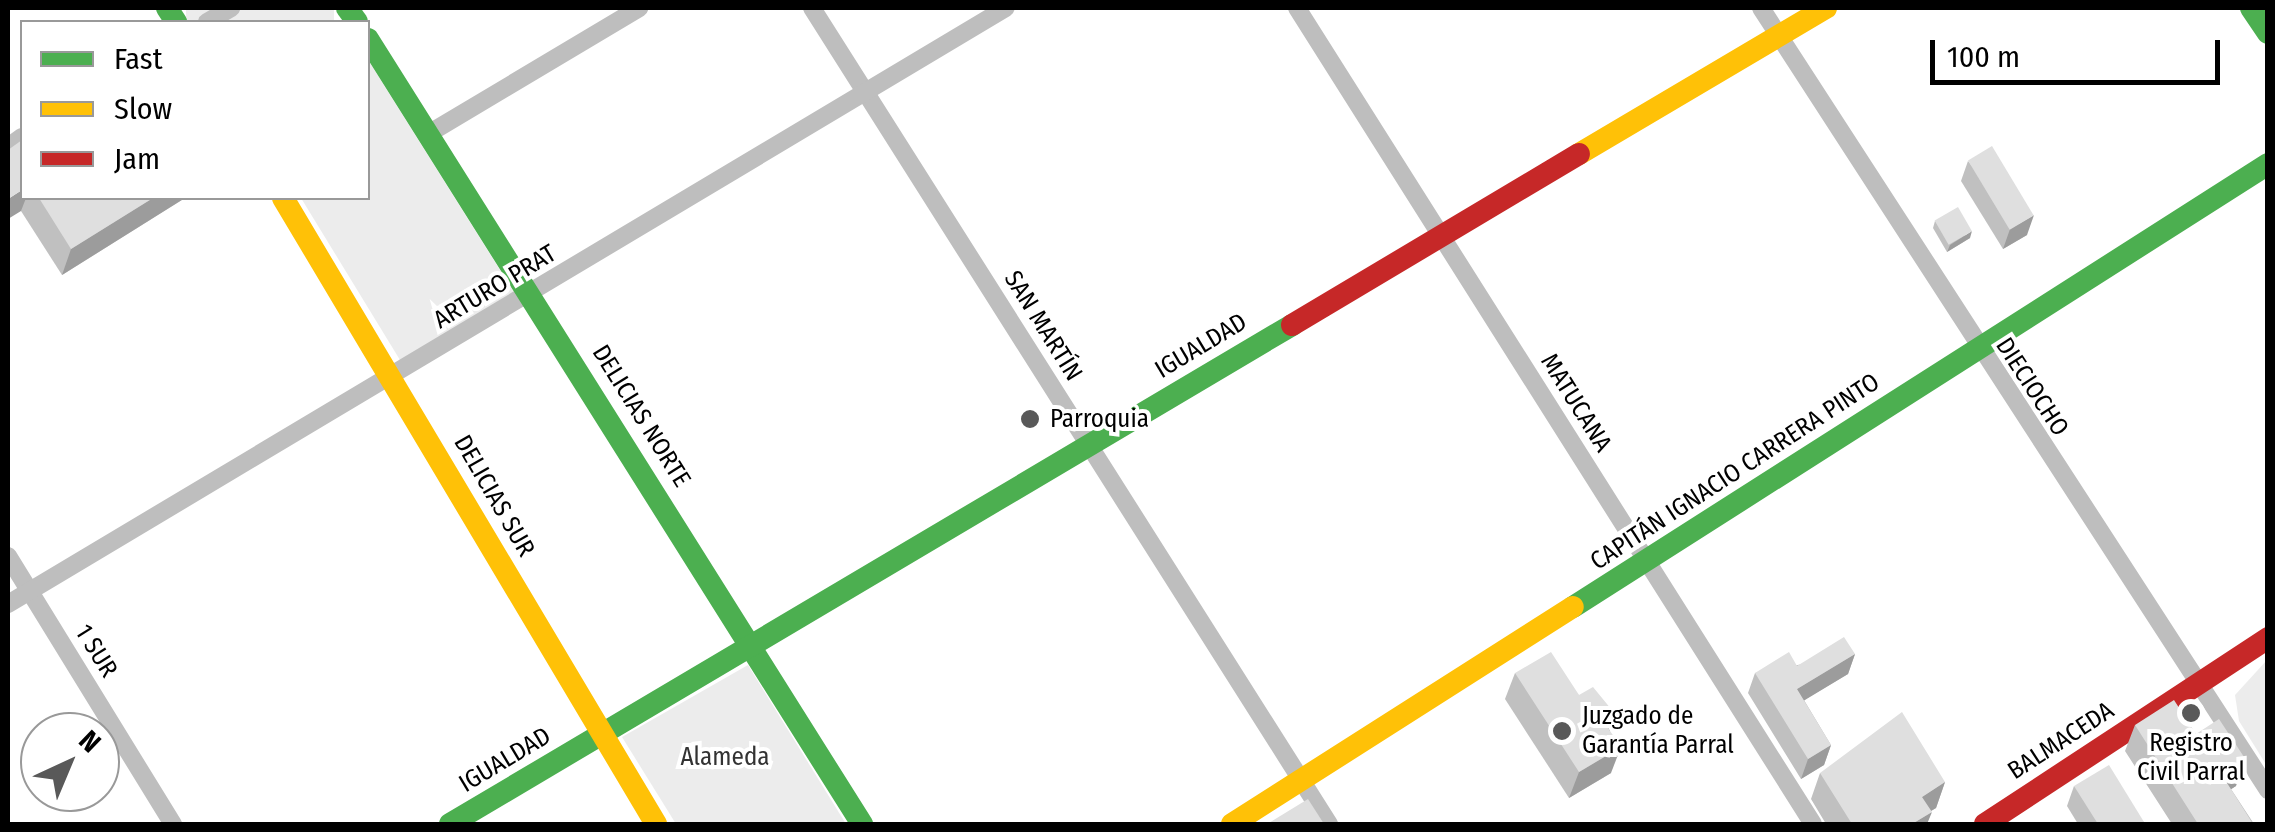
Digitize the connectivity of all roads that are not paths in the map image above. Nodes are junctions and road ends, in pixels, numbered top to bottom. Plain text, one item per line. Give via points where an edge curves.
1 (640, 8) edge
2 (812, 8) edge
3 (1006, 8) edge
4 (1297, 8) edge
5 (1761, 8) edge
6 (1826, 8) edge
7 (2251, 8) edge
8 (2268, 33) edge
9 (1778, 36) junction
10 (370, 42) edge
11 (864, 90) junction
12 (428, 134) junction
13 (2268, 164) edge
14 (284, 200) edge
15 (1440, 236) junction
16 (532, 294) junction
17 (1977, 349) junction
18 (392, 377) junction
19 (1089, 445) junction
20 (8, 556) edge
21 (1647, 562) junction
22 (29, 591) junction
23 (8, 604) edge
24 (2268, 638) edge
25 (752, 645) junction
26 (2198, 684) junction
27 (602, 734) junction
28 (1300, 780) junction
29 (2268, 790) edge
30 (172, 824) edge
31 (450, 824) edge
32 (656, 824) edge
33 (862, 824) edge
34 (1232, 824) edge
35 (1329, 824) edge
36 (1812, 824) edge
37 (1985, 824) edge

1 - 12 street
2 - 11 street, SAN MARTÍN
3 - 11 street, ARTURO PRAT
4 - 15 street, MATUCANA
5 - 9 street, DIECIOCHO
6 - 9 street, IGUALDAD
7 - 8 street
9 - 15 street, IGUALDAD
9 - 17 street, DIECIOCHO
10 - 12 street, DELICIAS NORTE
11 - 16 street, ARTURO PRAT
11 - 19 street, SAN MARTÍN
12 - 16 street, DELICIAS NORTE
13 - 17 street, CAPITÁN IGNACIO CARRERA PINTO
14 - 18 street, DELICIAS SUR
15 - 19 street, IGUALDAD
15 - 21 street, MATUCANA
16 - 18 street, ARTURO PRAT
16 - 25 street, DELICIAS NORTE
17 - 21 street, CAPITÁN IGNACIO CARRERA PINTO
17 - 26 street, DIECIOCHO
18 - 22 street, ARTURO PRAT
18 - 27 street, DELICIAS SUR
19 - 25 street, IGUALDAD
19 - 28 street, SAN MARTÍN
20 - 22 street, 1 SUR
21 - 28 street, CAPITÁN IGNACIO CARRERA PINTO
21 - 36 street, MATUCANA
22 - 23 street, ARTURO PRAT
22 - 30 street, 1 SUR
24 - 26 street, BALMACEDA
25 - 27 street, IGUALDAD
25 - 33 street, DELICIAS NORTE
26 - 29 street, DIECIOCHO
26 - 37 street, BALMACEDA
27 - 31 street, IGUALDAD
27 - 32 street, DELICIAS SUR
28 - 34 street, CAPITÁN IGNACIO CARRERA PINTO
28 - 35 street, SAN MARTÍN

